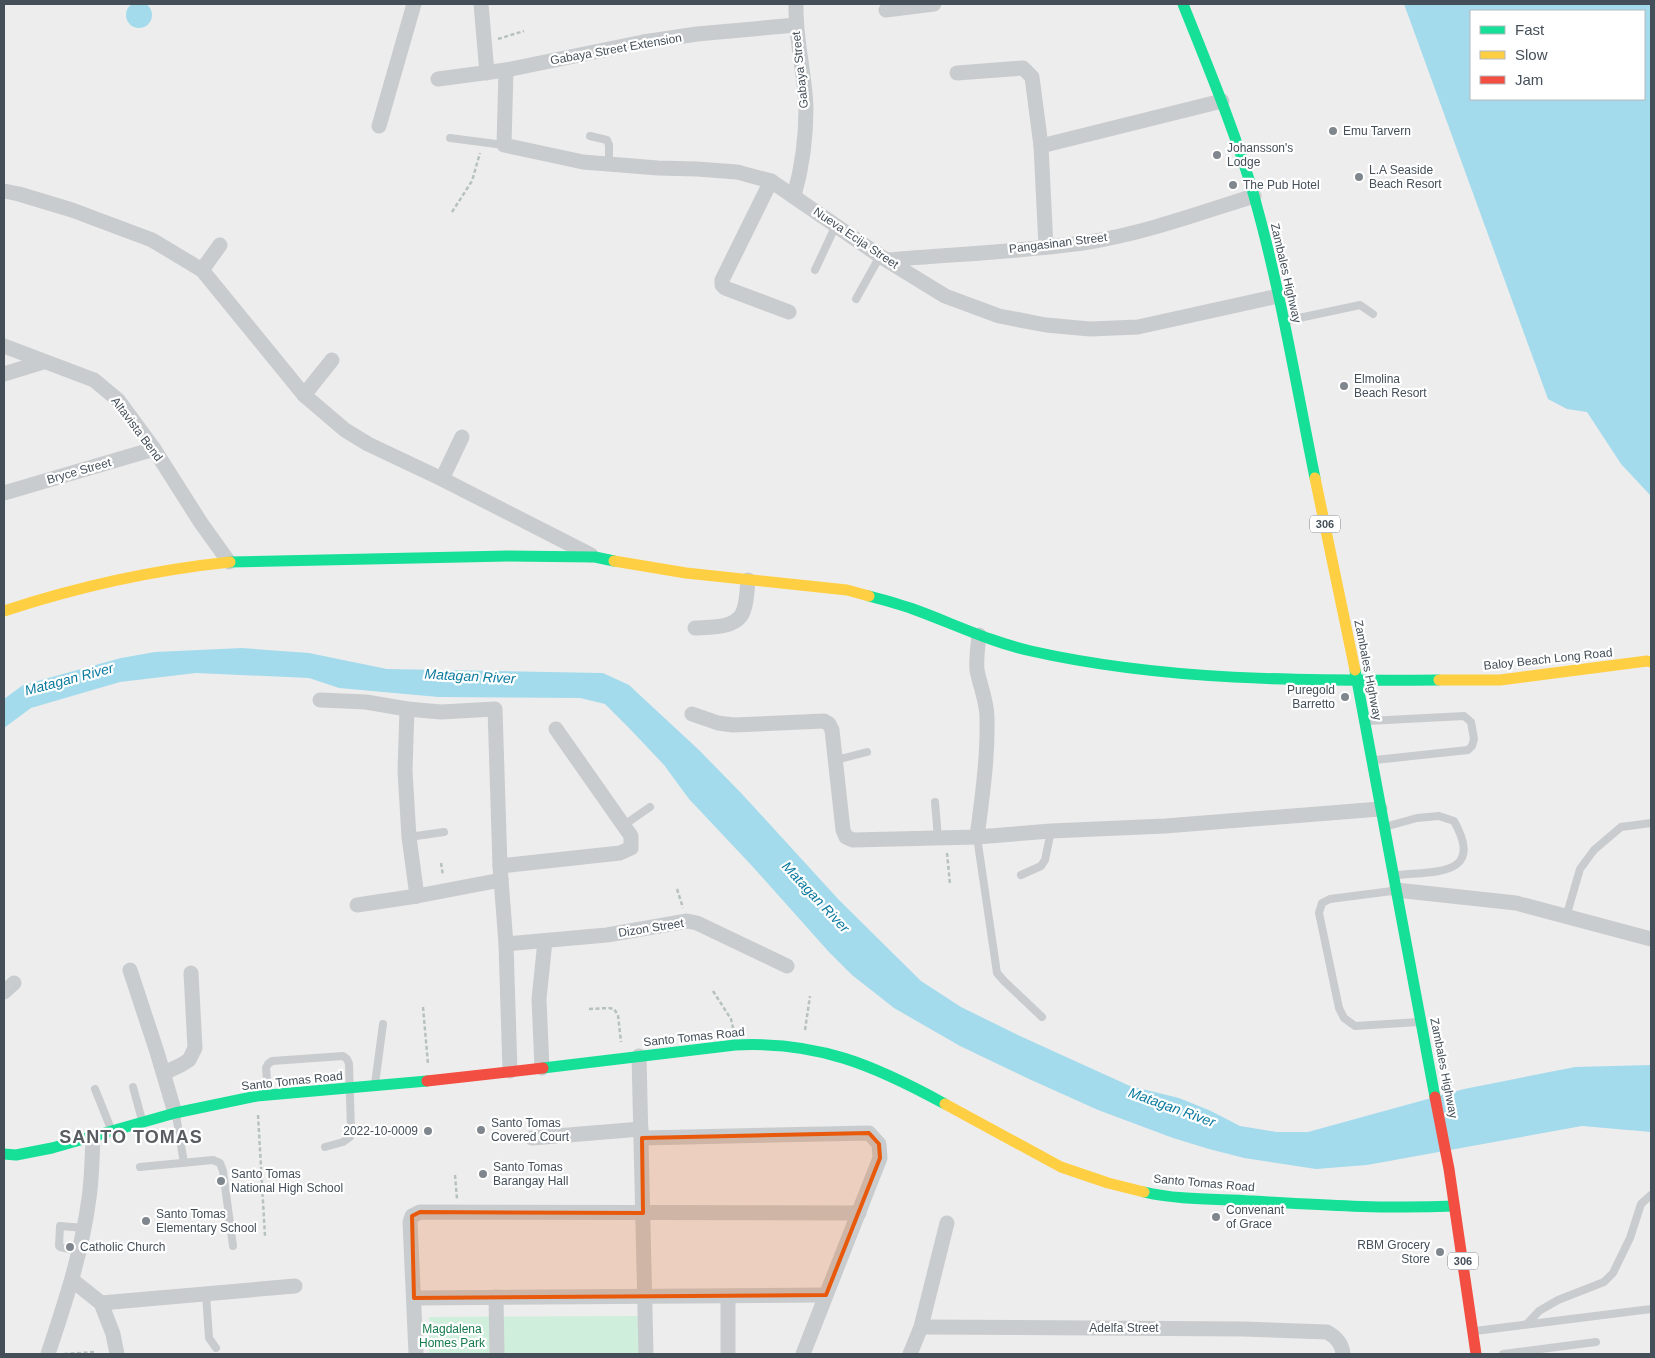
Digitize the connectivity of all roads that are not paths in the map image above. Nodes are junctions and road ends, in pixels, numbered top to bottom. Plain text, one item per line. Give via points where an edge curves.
1 (414, 4) edge
2 (482, 4) edge
3 (796, 4) edge
4 (934, 4) edge
5 (1183, 4) edge
6 (886, 10) dead end
7 (796, 25) junction
8 (506, 70) junction
9 (957, 72) dead end
10 (488, 73) junction
11 (438, 79) dead end
12 (1222, 101) junction
13 (379, 126) dead end
14 (590, 136) dead end
15 (450, 138) dead end
16 (504, 146) junction
17 (1041, 146) junction
18 (609, 164) junction
19 (771, 181) junction
20 (4, 192) edge
21 (794, 196) junction
22 (1254, 196) junction
23 (836, 225) junction
24 (220, 245) dead end
25 (1046, 247) junction
26 (883, 258) junction
27 (202, 270) junction
28 (815, 270) dead end
29 (1278, 296) junction
30 (856, 299) dead end
31 (789, 312) dead end
32 (1373, 314) dead end
33 (1283, 321) junction
34 (4, 346) edge
35 (332, 360) dead end
36 (43, 362) junction
37 (4, 374) edge
38 (304, 395) junction
39 (462, 437) dead end
40 (154, 449) junction
41 (442, 479) junction
42 (4, 493) edge
43 (595, 557) junction
44 (229, 562) junction
45 (748, 580) junction
46 (4, 611) edge
47 (695, 628) dead end
48 (979, 635) junction
49 (1651, 662) edge
50 (1357, 681) junction
51 (320, 700) dead end
52 (407, 709) junction
53 (692, 714) dead end
54 (1364, 722) junction
55 (556, 728) dead end
56 (867, 752) dead end
57 (836, 760) junction
58 (1371, 761) junction
59 (936, 802) dead end
60 (650, 807) dead end
61 (1380, 808) junction
62 (1651, 823) edge
63 (624, 825) junction
64 (1384, 827) junction
65 (1051, 831) junction
66 (444, 832) dead end
67 (409, 837) junction
68 (977, 837) junction
69 (942, 838) junction
70 (501, 873) junction
71 (1021, 874) dead end
72 (1395, 883) junction
73 (417, 896) junction
74 (357, 905) dead end
75 (1566, 917) junction
76 (1651, 939) edge
77 (545, 941) junction
78 (506, 944) junction
79 (787, 966) dead end
80 (130, 970) dead end
81 (191, 973) dead end
82 (1042, 1017) dead end
83 (1421, 1022) junction
84 (383, 1024) dead end
85 (639, 1056) junction
86 (542, 1068) junction
87 (510, 1071) junction
88 (164, 1073) junction
89 (375, 1086) junction
90 (133, 1087) dead end
91 (94, 1089) dead end
92 (349, 1089) junction
93 (262, 1095) junction
94 (175, 1113) junction
95 (143, 1122) junction
96 (112, 1130) junction
97 (642, 1134) junction
98 (93, 1137) junction
99 (532, 1138) dead end
100 (325, 1147) dead end
101 (4, 1154) edge
102 (184, 1163) junction
103 (140, 1167) dead end
104 (1651, 1196) edge
105 (1454, 1206) junction
106 (642, 1213) junction
107 (859, 1213) junction
108 (947, 1223) dead end
109 (84, 1228) junction
110 (232, 1246) dead end
111 (78, 1251) junction
112 (72, 1280) junction
113 (295, 1286) dead end
114 (206, 1294) junction
115 (826, 1295) junction
116 (645, 1296) junction
117 (496, 1297) junction
118 (728, 1297) junction
119 (414, 1298) junction
120 (101, 1303) junction
121 (1651, 1309) edge
122 (1527, 1324) junction
123 (920, 1326) junction
124 (1473, 1331) junction
125 (1596, 1342) dead end
126 (216, 1348) dead end
127 (1551, 1348) junction
128 (48, 1354) edge
129 (117, 1354) edge
130 (416, 1354) edge
131 (497, 1354) edge
132 (646, 1354) edge
133 (728, 1354) edge
134 (803, 1354) edge
135 (910, 1354) edge
136 (1343, 1354) edge
137 (1476, 1354) edge
138 (1503, 1354) edge
139 (1558, 1354) edge

1 - 13 street
2 - 10 street
3 - 7 street, Gabaya Street
4 - 6 street
5 - 12 street, Zambales Highway / 306
7 - 8 street, Gabaya Street Extension via 643,42
7 - 21 street, Gabaya Street via 806,108 800,174
8 - 10 street, Gabaya Street Extension
8 - 16 street
9 - 17 street via 1023,68 1032,77
10 - 11 street, Gabaya Street Extension
12 - 17 street
12 - 22 street, Zambales Highway / 306
14 - 18 lane via 607,140
15 - 16 lane
16 - 18 street, Nueva Ecija Street
17 - 25 street
18 - 19 street, Nueva Ecija Street via 737,172
19 - 21 street, Nueva Ecija Street
19 - 31 street via 722,285
20 - 27 street via 72,210 152,240
21 - 23 street, Nueva Ecija Street
22 - 25 street, Pangasinan Street via 1152,227
22 - 29 street, Zambales Highway / 306
23 - 26 street, Nueva Ecija Street
23 - 28 lane
24 - 27 street
25 - 26 street, Pangasinan Street
26 - 29 street, Nueva Ecija Street via 945,296 999,316 1046,325 1090,329 1138,327
26 - 30 lane
27 - 38 street
29 - 33 street, Zambales Highway / 306
32 - 33 lane via 1360,305
33 - 50 street, Zambales Highway / 306
34 - 36 street, Altavista Bend
35 - 38 street
36 - 37 street
36 - 40 street, Altavista Bend via 94,380 118,400
38 - 41 street via 368,444
39 - 41 street
40 - 42 street, Bryce Street
40 - 44 street, Altavista Bend
41 - 43 street
43 - 44 street, Baloy Beach Long Road
43 - 45 street, Baloy Beach Long Road
44 - 46 street, Baloy Beach Long Road via 122,578
45 - 47 street via 744,611 734,622 721,627
45 - 48 street, Baloy Beach Long Road via 846,590 911,608
48 - 50 street, Baloy Beach Long Road via 1029,651 1118,668 1228,677
48 - 68 street via 978,670 987,718 984,788
49 - 50 street, Baloy Beach Long Road via 1500,680
50 - 54 street, Zambales Highway / 306
51 - 52 street via 366,702
52 - 67 street via 405,771
52 - 70 street via 440,712 495,709
53 - 57 street via 733,725 824,721 832,730
54 - 58 street, Zambales Highway / 306
54 - 58 lane via 1464,716 1471,722 1473,730 1472,746 1468,750
55 - 63 street
56 - 57 lane
57 - 69 street via 846,837 853,840
58 - 61 street, Zambales Highway / 306
59 - 69 lane
60 - 63 lane
61 - 64 street, Zambales Highway / 306
61 - 65 street via 1165,826
62 - 75 lane via 1621,827 1594,850 1580,869
63 - 70 street via 631,836 631,848 620,853
64 - 72 street, Zambales Highway / 306
64 - 72 lane via 1439,816 1454,821 1462,836 1464,848 1458,865
65 - 68 street
65 - 71 lane via 1041,866
66 - 67 lane
67 - 73 street
68 - 69 street
68 - 82 lane via 997,973
70 - 73 street
70 - 78 street
72 - 75 street via 1516,904
72 - 83 street, Zambales Highway / 306
72 - 83 lane via 1330,899 1322,903 1319,913 1339,1008 1344,1018 1355,1026
73 - 74 street
75 - 76 street
77 - 78 street, Dizon Street
77 - 79 street, Dizon Street via 607,935 686,921 698,923
77 - 86 street via 539,999
78 - 87 street
80 - 88 street
81 - 88 street via 195,1048 189,1060
83 - 105 street, Zambales Highway / 306
84 - 89 lane
85 - 86 street, Santo Tomas Road
85 - 97 street
85 - 105 street, Santo Tomas Road via 756,1044 833,1054 905,1082 1061,1167 1153,1194 1354,1207
86 - 87 street, Santo Tomas Road
87 - 89 street, Santo Tomas Road
88 - 94 street
89 - 92 street, Santo Tomas Road
90 - 95 lane
91 - 96 lane
92 - 93 street, Santo Tomas Road
92 - 93 lane via 349,1064 344,1056 272,1062 266,1068
92 - 100 lane via 350,1137
93 - 94 street, Santo Tomas Road
94 - 95 street, Santo Tomas Road
94 - 102 lane
95 - 96 street, Santo Tomas Road
96 - 98 street, Santo Tomas Road
97 - 99 street
97 - 106 street
97 - 107 street via 869,1133 879,1144 880,1158
98 - 101 street, Santo Tomas Road via 16,1156
98 - 109 street via 90,1196
102 - 103 lane
102 - 110 lane via 220,1162
104 - 122 lane via 1641,1204 1630,1238 1604,1282 1558,1300 1539,1311
105 - 124 street, Zambales Highway / 306
106 - 107 street
106 - 116 street
106 - 119 street via 420,1212 412,1216 410,1222
107 - 115 street
108 - 123 street
109 - 111 street
109 - 111 lane via 60,1226 60,1248
111 - 112 street
112 - 120 street
112 - 128 street
113 - 114 street
114 - 120 street
114 - 126 lane via 209,1338
115 - 118 street
115 - 134 street
116 - 117 street
116 - 118 street
116 - 132 street
117 - 119 street
117 - 131 street
118 - 133 street
119 - 130 street
120 - 129 street
121 - 122 lane
122 - 124 lane
123 - 135 street
123 - 136 street, Adelfa Street via 1243,1328 1327,1332 1339,1342
124 - 137 street, Zambales Highway / 306
125 - 127 lane
127 - 138 lane
127 - 139 lane

